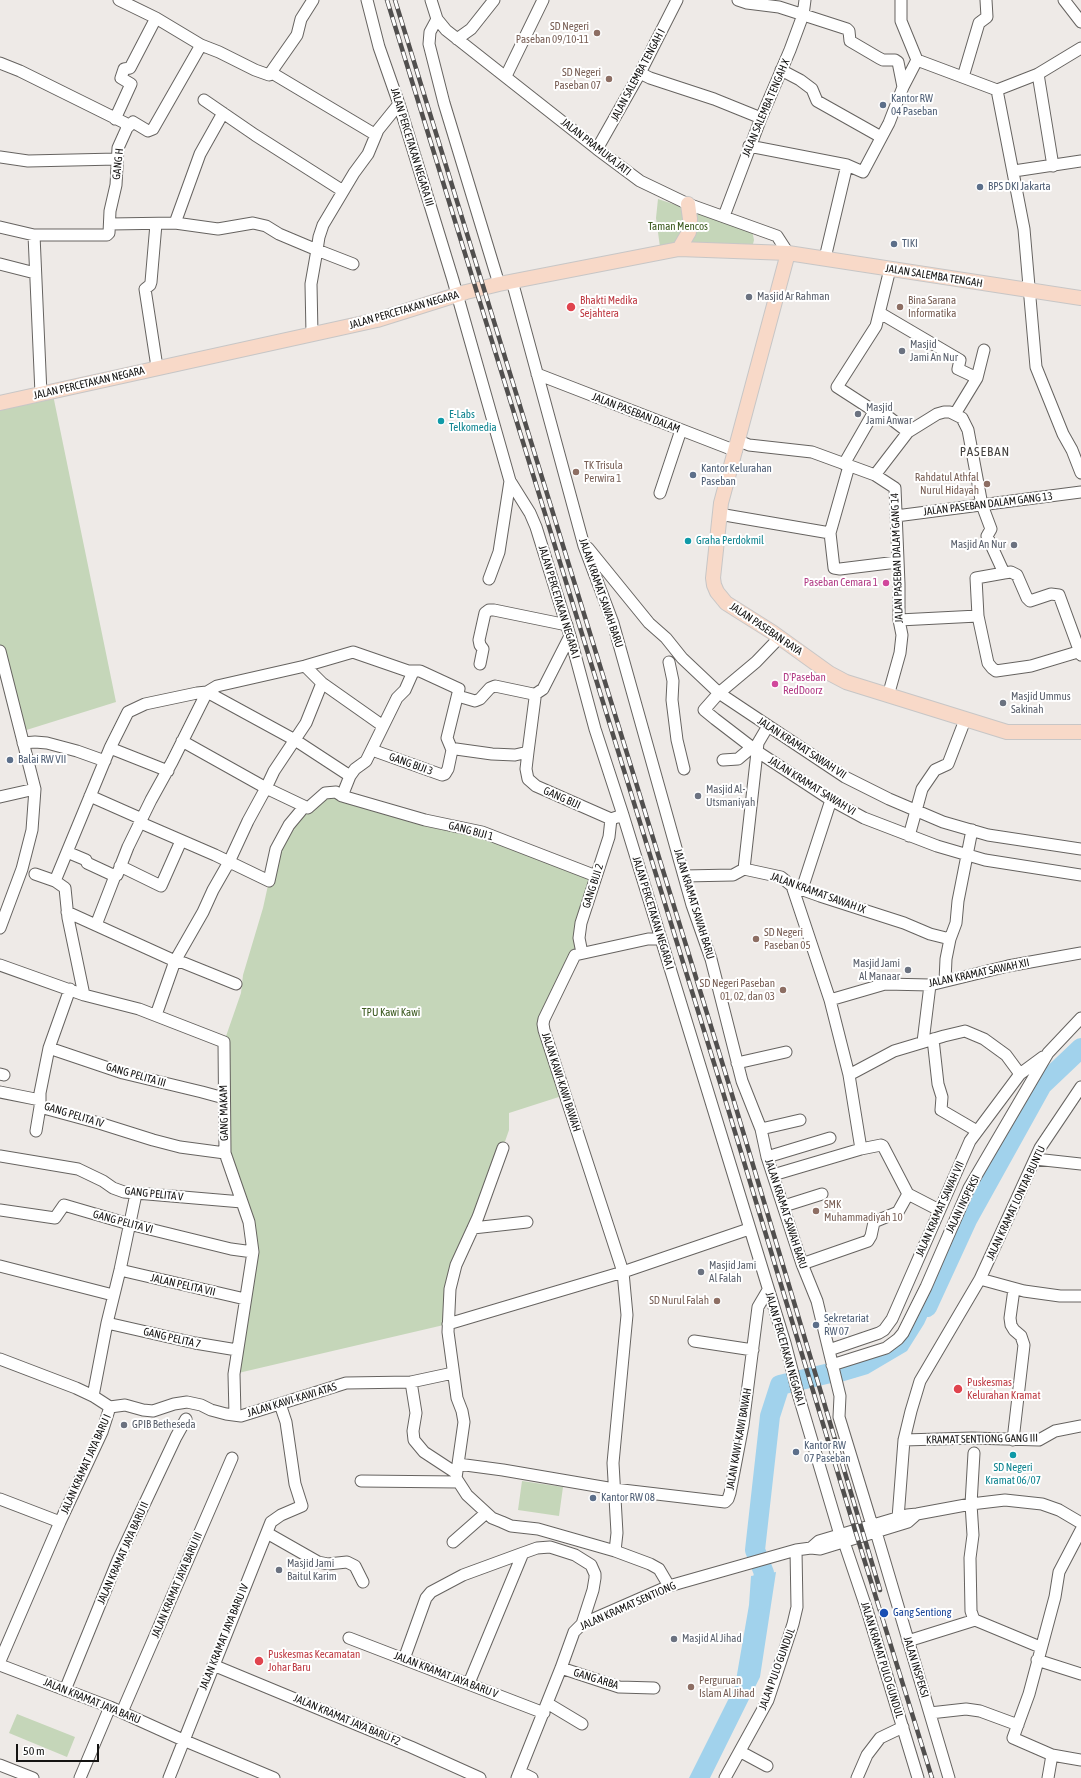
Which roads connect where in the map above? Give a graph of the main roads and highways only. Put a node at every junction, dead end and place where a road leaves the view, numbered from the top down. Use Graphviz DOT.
graph roads {
  1 [pos="688,204"];
  2 [pos="679,250"];
  3 [pos="788,253"];
  4 [pos="1081,298"];
  5 [pos="0,403"];
  6 [pos="1081,732"];
  1 -- 2 [label="main road"];
  2 -- 3 [label="main road, JALAN PERCETAKAN NEGARA"];
  2 -- 5 [label="main road, JALAN PERCETAKAN NEGARA"];
  3 -- 4 [label="main road, JALAN SALEMBA TENGAH"];
  3 -- 6 [label="main road, JALAN PASEBAN RAYA"];
}
